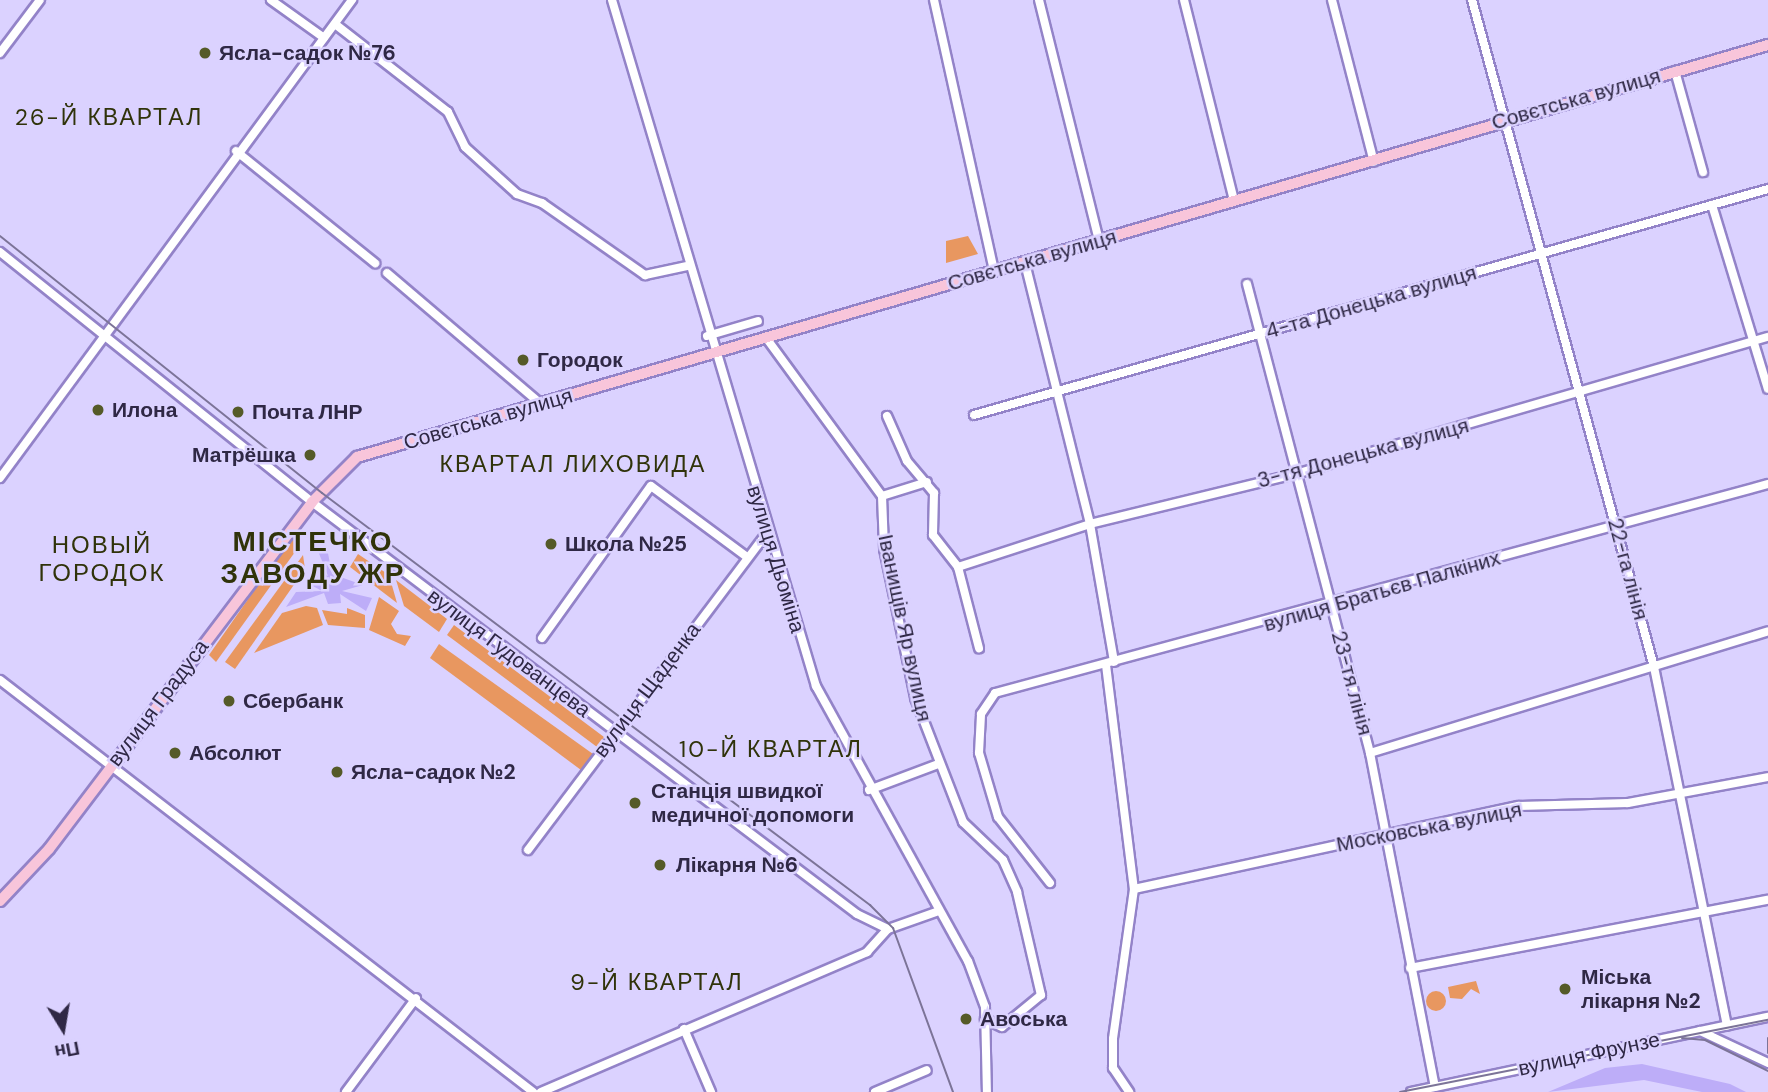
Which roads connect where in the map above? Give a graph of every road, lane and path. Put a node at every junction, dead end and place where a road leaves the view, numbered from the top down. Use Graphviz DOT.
graph roads {
  1 [pos="40,0"];
  2 [pos="271,0"];
  3 [pos="352,0"];
  4 [pos="612,0"];
  5 [pos="933,0"];
  6 [pos="1039,0"];
  7 [pos="1184,0"];
  8 [pos="1332,0"];
  9 [pos="1472,0"];
  10 [pos="335,24"];
  11 [pos="324,38"];
  12 [pos="1768,45"];
  13 [pos="0,53"];
  14 [pos="1675,71"];
  15 [pos="1506,118"];
  16 [pos="236,151"];
  17 [pos="1374,162"];
  18 [pos="1703,172"];
  19 [pos="1768,189"];
  20 [pos="1234,201"];
  21 [pos="1712,205"];
  22 [pos="1099,241"];
  23 [pos="0,252"];
  24 [pos="1543,254"];
  25 [pos="1025,262"];
  26 [pos="375,263"];
  27 [pos="687,266"];
  28 [pos="994,271"];
  29 [pos="387,273"];
  30 [pos="1247,284"];
  31 [pos="758,321"];
  32 [pos="1262,334"];
  33 [pos="103,336"];
  34 [pos="707,336"];
  35 [pos="1768,337"];
  36 [pos="766,340"];
  37 [pos="1755,340"];
  38 [pos="712,355"];
  39 [pos="1059,389"];
  40 [pos="1768,389"];
  41 [pos="1581,391"];
  42 [pos="540,403"];
  43 [pos="974,415"];
  44 [pos="887,416"];
  45 [pos="1299,473"];
  46 [pos="0,478"];
  47 [pos="927,482"];
  48 [pos="1768,484"];
  49 [pos="882,496"];
  50 [pos="312,502"];
  51 [pos="1090,524"];
  52 [pos="1616,525"];
  53 [pos="768,531"];
  54 [pos="747,557"];
  55 [pos="958,567"];
  56 [pos="1332,606"];
  57 [pos="1768,631"];
  58 [pos="542,638"];
  59 [pos="979,648"];
  60 [pos="1110,664"];
  61 [pos="1654,667"];
  62 [pos="0,680"];
  63 [pos="614,734"];
  64 [pos="1370,752"];
  65 [pos="938,764"];
  66 [pos="110,767"];
  67 [pos="1768,777"];
  68 [pos="869,790"];
  69 [pos="1684,796"];
  70 [pos="1388,833"];
  71 [pos="528,850"];
  72 [pos="1050,883"];
  73 [pos="1134,889"];
  74 [pos="1768,900"];
  75 [pos="0,901"];
  76 [pos="936,912"];
  77 [pos="1703,913"];
  78 [pos="888,929"];
  79 [pos="1410,968"];
  80 [pos="415,998"];
  81 [pos="1768,1017"];
  82 [pos="985,1019"];
  83 [pos="1727,1026"];
  84 [pos="684,1029"];
  85 [pos="1699,1031"];
  86 [pos="1768,1063"];
  87 [pos="927,1070"];
  88 [pos="1435,1087"];
  89 [pos="346,1092"];
  90 [pos="533,1092"];
  91 [pos="541,1092"];
  92 [pos="711,1092"];
  93 [pos="875,1092"];
  94 [pos="987,1092"];
  95 [pos="1129,1092"];
  96 [pos="1411,1092"];
  1 -- 13 [label="street"];
  2 -- 11 [label="street"];
  3 -- 10 [label="street"];
  4 -- 27 [label="street, вулиця Дьоміна"];
  5 -- 28 [label="street"];
  6 -- 22 [label="street"];
  7 -- 20 [label="street"];
  8 -- 17 [label="street"];
  9 -- 15 [label="street, 22-га лінія"];
  10 -- 11 [label="street"];
  10 -- 27 [label="street"];
  11 -- 16 [label="street"];
  12 -- 14 [label="main road, Совєтська вулиця"];
  14 -- 15 [label="main road, Совєтська вулиця"];
  14 -- 18 [label="street"];
  15 -- 17 [label="main road, Совєтська вулиця"];
  15 -- 24 [label="street, 22-га лінія"];
  16 -- 26 [label="street"];
  16 -- 33 [label="street"];
  17 -- 20 [label="main road, Совєтська вулиця"];
  19 -- 21 [label="street, 4-та Донецька вулиця"];
  20 -- 22 [label="main road, Совєтська вулиця"];
  21 -- 24 [label="street, 4-та Донецька вулиця"];
  21 -- 37 [label="street"];
  22 -- 25 [label="main road, Совєтська вулиця"];
  23 -- 33 [label="street, вулиця Гудованцева"];
  24 -- 32 [label="street, 4-та Донецька вулиця"];
  24 -- 41 [label="street, 22-га лінія"];
  25 -- 28 [label="main road, Совєтська вулиця"];
  25 -- 39 [label="street"];
  27 -- 34 [label="street, вулиця Дьоміна"];
  28 -- 36 [label="main road, Совєтська вулиця"];
  29 -- 42 [label="street"];
  30 -- 32 [label="street, 23-тя лінія"];
  31 -- 34 [label="street"];
  32 -- 39 [label="street, 4-та Донецька вулиця"];
  32 -- 45 [label="street, 23-тя лінія"];
  33 -- 46 [label="street"];
  33 -- 50 [label="street, вулиця Гудованцева"];
  34 -- 38 [label="street, вулиця Дьоміна"];
  35 -- 37 [label="street, 3-тя Донецька вулиця"];
  36 -- 38 [label="main road, Совєтська вулиця"];
  36 -- 49 [label="street"];
  37 -- 40 [label="street"];
  37 -- 41 [label="street, 3-тя Донецька вулиця"];
  38 -- 42 [label="main road, Совєтська вулиця"];
  38 -- 53 [label="street, вулиця Дьоміна"];
  39 -- 43 [label="street, 4-та Донецька вулиця"];
  39 -- 51 [label="street"];
  41 -- 45 [label="street, 3-тя Донецька вулиця"];
  41 -- 52 [label="street, 22-га лінія"];
  42 -- 50 [label="main road, Совєтська вулиця"];
  44 -- 47 [label="street"];
  45 -- 51 [label="street, 3-тя Донецька вулиця"];
  45 -- 56 [label="street, 23-тя лінія"];
  47 -- 49 [label="street"];
  47 -- 55 [label="street"];
  48 -- 52 [label="street, вулиця Братьєв Палкіних"];
  49 -- 65 [label="street, Іванищів Яр вулиця"];
  50 -- 63 [label="street, вулиця Гудованцева"];
  50 -- 66 [label="main road, вулиця Градуса"];
  51 -- 55 [label="street, 3-тя Донецька вулиця"];
  51 -- 60 [label="street"];
  52 -- 56 [label="street, вулиця Братьєв Палкіних"];
  52 -- 61 [label="street, 22-га лінія"];
  53 -- 54 [label="street, вулиця Щаденка"];
  53 -- 68 [label="street, вулиця Дьоміна"];
  54 -- 58 [label="street"];
  54 -- 63 [label="street, вулиця Щаденка"];
  55 -- 59 [label="street"];
  56 -- 60 [label="street, вулиця Братьєв Палкіних"];
  56 -- 64 [label="street, 23-тя лінія"];
  57 -- 61 [label="street"];
  60 -- 72 [label="street, вулиця Братьєв Палкіних"];
  60 -- 73 [label="street"];
  61 -- 64 [label="street"];
  61 -- 69 [label="street, 22-га лінія"];
  62 -- 66 [label="street"];
  63 -- 71 [label="street, вулиця Щаденка"];
  63 -- 78 [label="street, вулиця Гудованцева"];
  64 -- 70 [label="street, 23-тя лінія"];
  65 -- 68 [label="street"];
  65 -- 82 [label="street, Іванищів Яр вулиця"];
  66 -- 75 [label="main road, вулиця Градуса"];
  66 -- 80 [label="street"];
  67 -- 69 [label="street, Московська вулиця"];
  68 -- 76 [label="street, вулиця Дьоміна"];
  69 -- 70 [label="street, Московська вулиця"];
  69 -- 77 [label="street, 22-га лінія"];
  70 -- 73 [label="street, Московська вулиця"];
  70 -- 79 [label="street, 23-тя лінія"];
  73 -- 95 [label="street"];
  74 -- 77 [label="street"];
  76 -- 78 [label="street"];
  76 -- 82 [label="street, вулиця Дьоміна"];
  77 -- 79 [label="street"];
  77 -- 83 [label="street, 22-га лінія"];
  78 -- 84 [label="street"];
  79 -- 88 [label="street, 23-тя лінія"];
  80 -- 89 [label="street"];
  80 -- 90 [label="street"];
  81 -- 83 [label="street, вулиця Фрунзе"];
  82 -- 94 [label="street, вулиця Дьоміна"];
  83 -- 85 [label="street, вулиця Фрунзе"];
  84 -- 91 [label="street"];
  84 -- 92 [label="street"];
  85 -- 86 [label="street"];
  85 -- 88 [label="street, вулиця Фрунзе"];
  87 -- 93 [label="street"];
  88 -- 96 [label="street, вулиця Фрунзе"];
}
